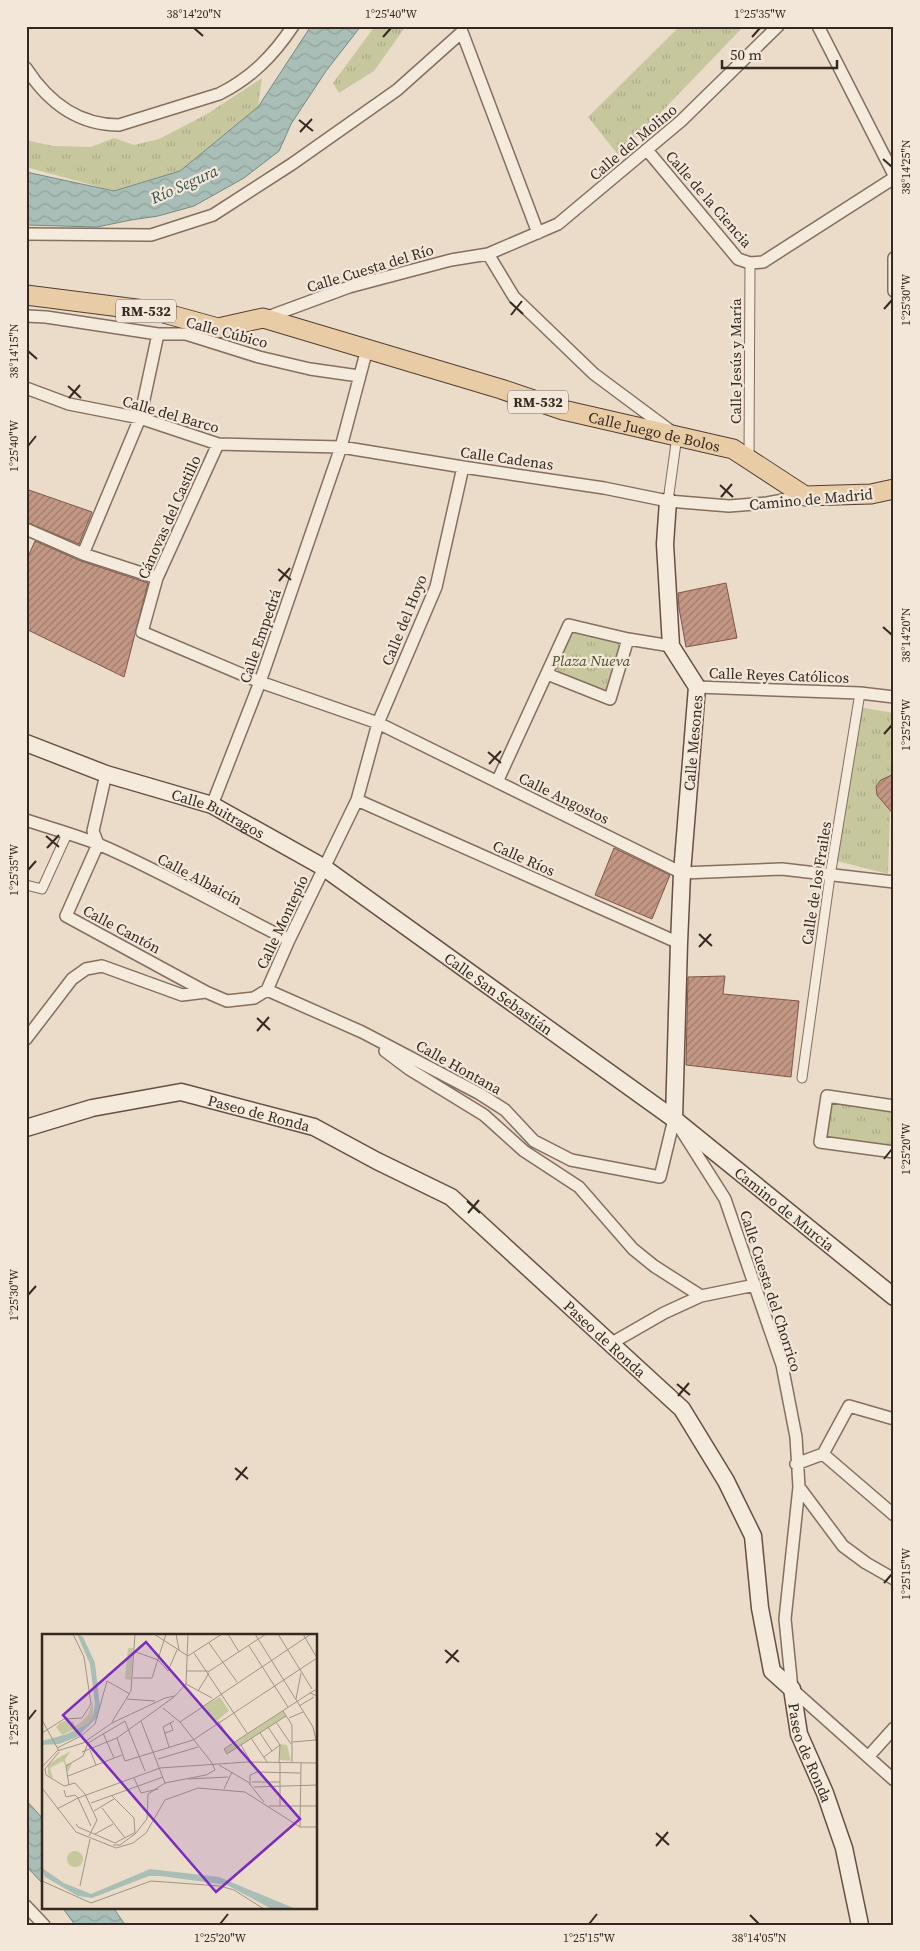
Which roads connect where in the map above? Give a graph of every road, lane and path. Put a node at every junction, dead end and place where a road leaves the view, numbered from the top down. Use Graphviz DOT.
graph roads {
  1 [pos="293,26"];
  2 [pos="778,26"];
  3 [pos="818,26"];
  4 [pos="26,68"];
  5 [pos="647,150"];
  6 [pos="894,176"];
  7 [pos="538,233"];
  8 [pos="26,234"];
  9 [pos="488,254"];
  10 [pos="894,258"];
  11 [pos="750,263"];
  12 [pos="894,291"];
  13 [pos="26,295"];
  14 [pos="26,316"];
  15 [pos="263,318"];
  16 [pos="158,334"];
  17 [pos="367,349"];
  18 [pos="359,376"];
  19 [pos="26,388"];
  20 [pos="140,418"];
  21 [pos="677,436"];
  22 [pos="218,444"];
  23 [pos="342,447"];
  24 [pos="748,458"];
  25 [pos="463,467"];
  26 [pos="894,489"];
  27 [pos="805,496"];
  28 [pos="668,501"];
  29 [pos="26,529"];
  30 [pos="83,554"];
  31 [pos="157,578"];
  32 [pos="142,632"];
  33 [pos="628,639"];
  34 [pos="671,646"];
  35 [pos="547,674"];
  36 [pos="260,682"];
  37 [pos="697,688"];
  38 [pos="860,693"];
  39 [pos="894,697"];
  40 [pos="378,723"];
  41 [pos="26,743"];
  42 [pos="106,774"];
  43 [pos="497,782"];
  44 [pos="357,800"];
  45 [pos="212,805"];
  46 [pos="26,820"];
  47 [pos="67,834"];
  48 [pos="98,844"];
  49 [pos="323,867"];
  50 [pos="682,873"];
  51 [pos="830,876"];
  52 [pos="894,882"];
  53 [pos="26,885"];
  54 [pos="289,940"];
  55 [pos="679,943"];
  56 [pos="267,990"];
  57 [pos="206,992"];
  58 [pos="362,1032"];
  59 [pos="26,1039"];
  60 [pos="802,1078"];
  61 [pos="894,1106"];
  62 [pos="674,1119"];
  63 [pos="26,1128"];
  64 [pos="894,1152"];
  65 [pos="755,1285"];
  66 [pos="701,1296"];
  67 [pos="894,1297"];
  68 [pos="610,1344"];
  69 [pos="894,1419"];
  70 [pos="824,1454"];
  71 [pos="796,1464"];
  72 [pos="798,1486"];
  73 [pos="894,1515"];
  74 [pos="894,1579"];
  75 [pos="792,1689"];
  76 [pos="894,1728"];
  77 [pos="868,1757"];
  78 [pos="894,1780"];
  79 [pos="26,1906"];
  80 [pos="44,1925"];
  81 [pos="860,1925"];
  1 -- 4 [label="street"];
  2 -- 5 [label="street, Calle del Molino"];
  3 -- 6 [label="street"];
  5 -- 7 [label="street, Calle del Molino"];
  5 -- 11 [label="street, Calle de la Ciencia"];
  6 -- 11 [label="street"];
  7 -- 8 [label="street"];
  7 -- 9 [label="street, Calle del Molino"];
  9 -- 15 [label="street, Calle Cuesta del Río"];
  9 -- 21 [label="street"];
  10 -- 12 [label="street"];
  11 -- 24 [label="street, Calle Jesús y María"];
  13 -- 15 [label="main road, RM-532"];
  14 -- 16 [label="street, Calle Cúbico"];
  15 -- 17 [label="main road, Calle Juego de Bolos / RM-532"];
  16 -- 18 [label="street, Calle Cúbico"];
  16 -- 20 [label="street"];
  17 -- 18 [label="street, Calle Empedrá"];
  17 -- 21 [label="main road, Calle Juego de Bolos / RM-532"];
  18 -- 23 [label="street, Calle Empedrá"];
  19 -- 20 [label="street, Calle del Barco"];
  20 -- 22 [label="street, Calle del Barco"];
  20 -- 30 [label="street"];
  21 -- 24 [label="main road, Calle Juego de Bolos / RM-532"];
  21 -- 28 [label="street"];
  22 -- 23 [label="street, Calle del Barco"];
  22 -- 31 [label="street, Cánovas del Castillo"];
  23 -- 25 [label="street, Calle Cadenas"];
  23 -- 36 [label="street, Calle Empedrá"];
  24 -- 27 [label="main road, Calle Juego de Bolos / RM-532"];
  25 -- 28 [label="street, Calle Cadenas"];
  25 -- 40 [label="street, Calle del Hoyo"];
  26 -- 27 [label="main road, Camino de Madrid"];
  27 -- 28 [label="street, Camino de Madrid"];
  28 -- 34 [label="main road, Calle Mesones"];
  29 -- 30 [label="street"];
  30 -- 31 [label="street"];
  31 -- 32 [label="street, Cánovas del Castillo"];
  32 -- 36 [label="street, Calle Angostos"];
  33 -- 34 [label="street"];
  33 -- 35 [label="street"];
  33 -- 35 [label="street"];
  34 -- 37 [label="main road, Calle Mesones"];
  35 -- 43 [label="street"];
  36 -- 40 [label="street, Calle Angostos"];
  36 -- 45 [label="street, Calle Empedrá"];
  37 -- 38 [label="street, Calle Reyes Católicos"];
  37 -- 50 [label="main road, Calle Mesones"];
  38 -- 39 [label="street, Calle Reyes Católicos"];
  38 -- 51 [label="street, Calle de los Frailes"];
  40 -- 43 [label="street, Calle Angostos"];
  40 -- 44 [label="street, Calle del Hoyo"];
  41 -- 42 [label="main road, Calle Buitragos"];
  42 -- 45 [label="main road, Calle Buitragos"];
  42 -- 48 [label="street"];
  43 -- 50 [label="street, Calle Angostos"];
  44 -- 49 [label="street, Calle Montepío"];
  44 -- 55 [label="street, Calle Ríos"];
  45 -- 49 [label="main road, Calle Buitragos"];
  46 -- 47 [label="street, Calle Albaicín"];
  47 -- 48 [label="street, Calle Albaicín"];
  47 -- 53 [label="street"];
  48 -- 54 [label="street, Calle Albaicín"];
  48 -- 57 [label="street, Calle Cantón"];
  49 -- 54 [label="street, Calle Montepío"];
  49 -- 62 [label="main road, Calle San Sebastián"];
  50 -- 51 [label="street"];
  50 -- 55 [label="main road, Calle Mesones"];
  51 -- 52 [label="street"];
  51 -- 60 [label="street, Calle de los Frailes"];
  54 -- 56 [label="street, Calle Montepío"];
  55 -- 62 [label="main road, Calle Mesones"];
  56 -- 57 [label="street"];
  56 -- 58 [label="street, Calle Hontana"];
  57 -- 59 [label="street"];
  58 -- 62 [label="street, Calle Hontana"];
  58 -- 66 [label="street"];
  61 -- 64 [label="street"];
  62 -- 65 [label="street, Calle Cuesta del Chorrico"];
  62 -- 67 [label="main road, Camino de Murcia"];
  63 -- 68 [label="main road, Paseo de Ronda"];
  65 -- 66 [label="street"];
  65 -- 71 [label="street, Calle Cuesta del Chorrico"];
  66 -- 68 [label="street"];
  68 -- 75 [label="main road, Paseo de Ronda"];
  69 -- 70 [label="street"];
  70 -- 71 [label="street"];
  70 -- 73 [label="street"];
  71 -- 72 [label="street, Calle Cuesta del Chorrico"];
  72 -- 74 [label="street"];
  72 -- 75 [label="street, Calle Cuesta del Chorrico"];
  75 -- 77 [label="street"];
  75 -- 81 [label="main road, Paseo de Ronda"];
  76 -- 77 [label="street"];
  77 -- 78 [label="street"];
  79 -- 80 [label="street"];
}
